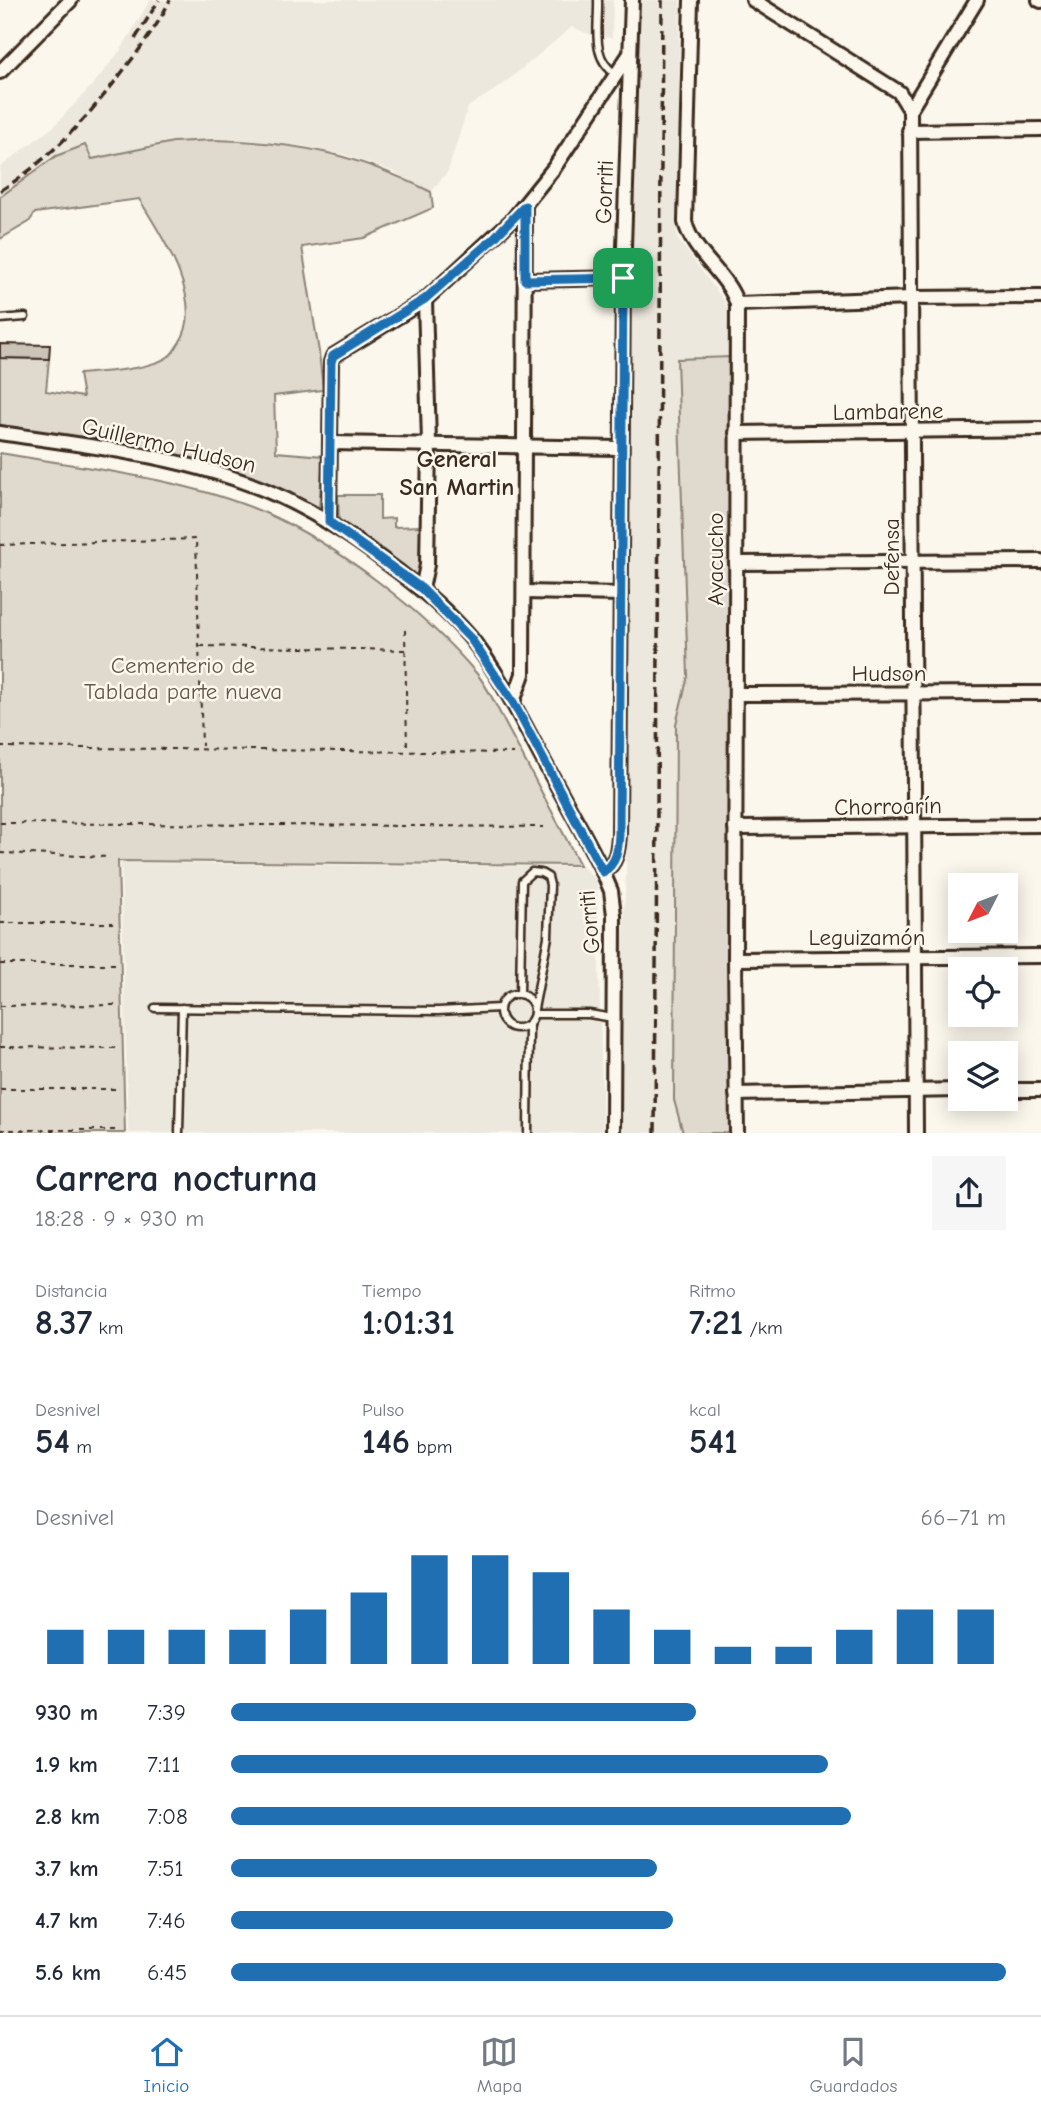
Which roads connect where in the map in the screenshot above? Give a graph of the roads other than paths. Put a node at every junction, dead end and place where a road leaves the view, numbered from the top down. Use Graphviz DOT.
graph roads {
  1 [pos="72,0"];
  2 [pos="598,0"];
  3 [pos="632,0"];
  4 [pos="691,0"];
  5 [pos="753,0"];
  6 [pos="977,0"];
  7 [pos="767,4"];
  8 [pos="629,55"];
  9 [pos="0,72"];
  10 [pos="616,74"];
  11 [pos="910,110"];
  12 [pos="1041,129"];
  13 [pos="909,131"];
  14 [pos="525,206"];
  15 [pos="623,278"];
  16 [pos="525,280"];
  17 [pos="1041,297"];
  18 [pos="911,298"];
  19 [pos="425,299"];
  20 [pos="737,304"];
  21 [pos="25,317"];
  22 [pos="0,319"];
  23 [pos="1041,429"];
  24 [pos="910,432"];
  25 [pos="0,433"];
  26 [pos="736,433"];
  27 [pos="331,443"];
  28 [pos="429,443"];
  29 [pos="524,446"];
  30 [pos="621,448"];
  31 [pos="329,522"];
  32 [pos="1041,561"];
  33 [pos="736,562"];
  34 [pos="912,562"];
  35 [pos="422,589"];
  36 [pos="524,592"];
  37 [pos="621,594"];
  38 [pos="1041,693"];
  39 [pos="736,694"];
  40 [pos="912,694"];
  41 [pos="513,702"];
  42 [pos="1041,825"];
  43 [pos="915,827"];
  44 [pos="735,828"];
  45 [pos="603,872"];
  46 [pos="1041,957"];
  47 [pos="915,958"];
  48 [pos="735,959"];
  49 [pos="520,994"];
  50 [pos="155,1008"];
  51 [pos="182,1008"];
  52 [pos="500,1008"];
  53 [pos="534,1012"];
  54 [pos="613,1018"];
  55 [pos="529,1024"];
  56 [pos="916,1090"];
  57 [pos="948,1090"];
  58 [pos="1018,1090"];
  59 [pos="1041,1090"];
  60 [pos="736,1094"];
  61 [pos="179,1132"];
  62 [pos="528,1133"];
  63 [pos="613,1133"];
  64 [pos="737,1133"];
  65 [pos="916,1133"];
  1 -- 9 [label="street"];
  2 -- 10 [label="lane"];
  3 -- 8 [label="street, Gorriti"];
  4 -- 20 [label="street"];
  5 -- 7 [label="street"];
  6 -- 11 [label="street, Defensa"];
  7 -- 11 [label="street"];
  8 -- 10 [label="street"];
  8 -- 15 [label="street, Gorriti"];
  10 -- 14 [label="street"];
  11 -- 13 [label="street, Defensa"];
  12 -- 13 [label="street"];
  13 -- 18 [label="street, Defensa"];
  14 -- 16 [label="street"];
  14 -- 19 [label="street"];
  15 -- 16 [label="street"];
  15 -- 30 [label="street, Gorriti"];
  16 -- 29 [label="street"];
  17 -- 18 [label="street"];
  18 -- 20 [label="street"];
  18 -- 24 [label="street, Defensa"];
  19 -- 27 [label="street"];
  19 -- 28 [label="street"];
  20 -- 26 [label="street, Ayacucho"];
  21 -- 22 [label="lane"];
  23 -- 24 [label="street, Lambarene"];
  24 -- 26 [label="street, Lambarene"];
  24 -- 34 [label="street, Defensa"];
  25 -- 31 [label="street, Guillermo Hudson"];
  26 -- 33 [label="street, Ayacucho"];
  27 -- 28 [label="street"];
  27 -- 31 [label="street"];
  28 -- 29 [label="street"];
  28 -- 35 [label="street"];
  29 -- 30 [label="street"];
  29 -- 36 [label="street"];
  30 -- 37 [label="street, Gorriti"];
  31 -- 35 [label="street, Guillermo Hudson"];
  32 -- 34 [label="street"];
  33 -- 34 [label="street"];
  33 -- 39 [label="street, Ayacucho"];
  34 -- 40 [label="street, Defensa"];
  35 -- 41 [label="street, Guillermo Hudson"];
  36 -- 37 [label="street"];
  36 -- 41 [label="street"];
  37 -- 45 [label="street, Gorriti"];
  38 -- 40 [label="street, Hudson"];
  39 -- 40 [label="street, Hudson"];
  39 -- 44 [label="street, Ayacucho"];
  40 -- 43 [label="street, Defensa"];
  41 -- 45 [label="street, Guillermo Hudson"];
  42 -- 43 [label="street, Chorroarín"];
  43 -- 44 [label="street, Chorroarín"];
  43 -- 47 [label="street, Defensa"];
  44 -- 48 [label="street, Ayacucho"];
  45 -- 54 [label="street, Gorriti"];
  46 -- 47 [label="street, Leguizamón"];
  47 -- 48 [label="street, Leguizamón"];
  47 -- 56 [label="street, Defensa"];
  48 -- 60 [label="street, Ayacucho"];
  49 -- 52 [label="lane"];
  49 -- 53 [label="lane"];
  49 -- 53 [label="lane"];
  50 -- 51 [label="lane"];
  51 -- 52 [label="lane"];
  51 -- 61 [label="lane"];
  52 -- 55 [label="lane"];
  53 -- 54 [label="lane"];
  53 -- 55 [label="lane"];
  54 -- 63 [label="street, Gorriti"];
  55 -- 62 [label="lane"];
  56 -- 57 [label="street"];
  56 -- 60 [label="street"];
  56 -- 65 [label="street, Defensa"];
  58 -- 59 [label="street"];
  60 -- 64 [label="street, Ayacucho"];
}
